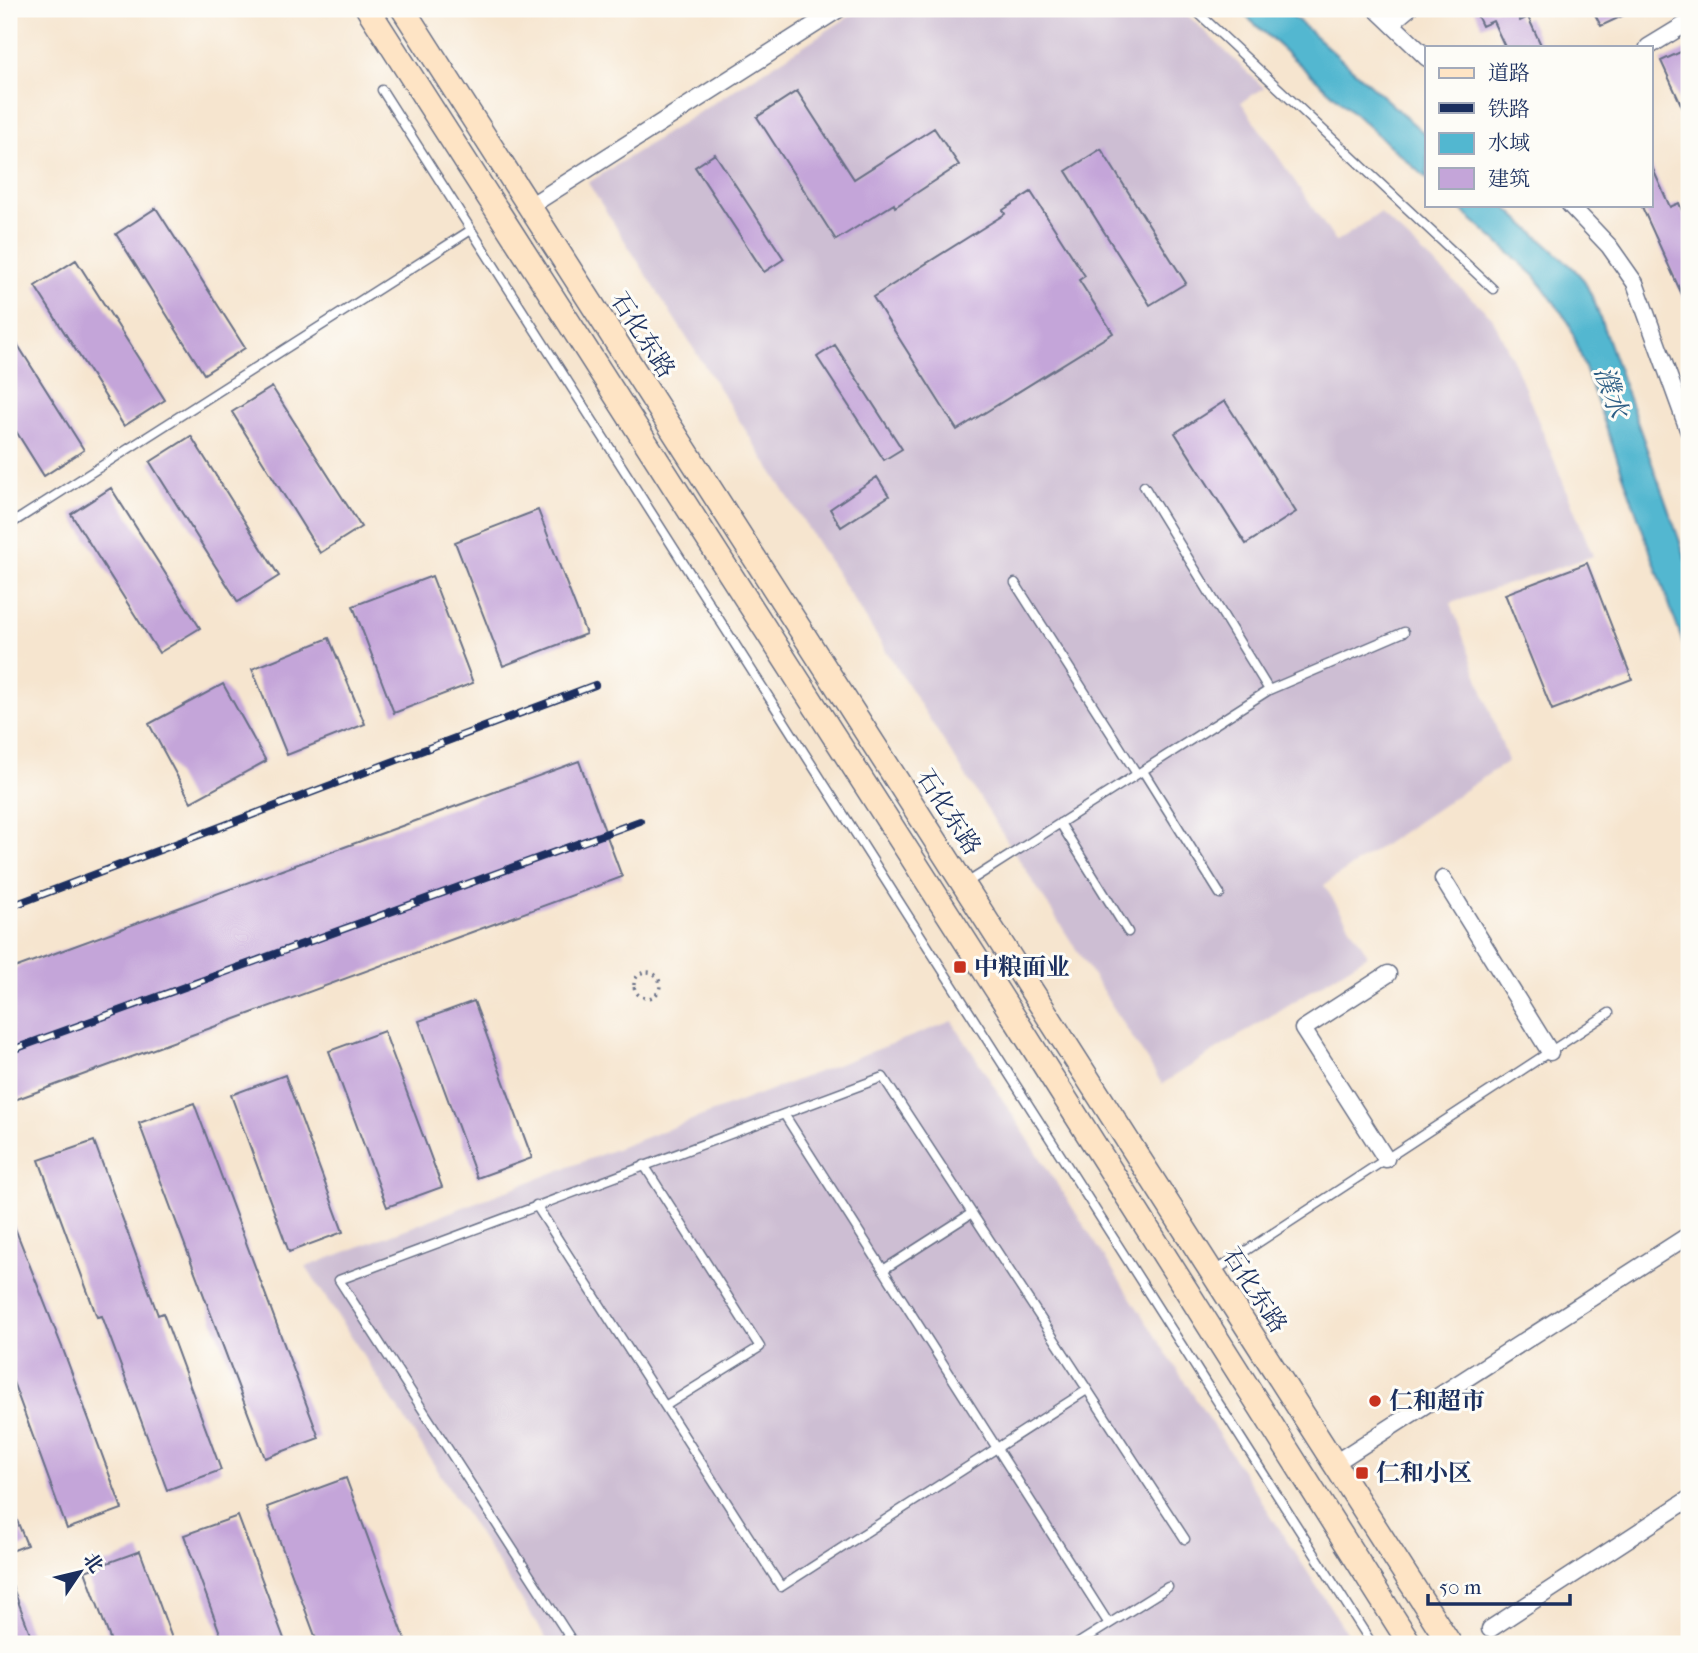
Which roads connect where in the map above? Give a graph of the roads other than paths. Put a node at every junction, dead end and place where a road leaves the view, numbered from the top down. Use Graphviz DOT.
graph roads {
  1 [pos="368,9"];
  2 [pos="403,9"];
  3 [pos="839,9"];
  4 [pos="1194,9"];
  5 [pos="1376,9"];
  6 [pos="1408,9"];
  7 [pos="1689,22"];
  8 [pos="1391,23"];
  9 [pos="1650,46"];
  10 [pos="1425,56"];
  11 [pos="382,90"];
  12 [pos="530,206"];
  13 [pos="1571,206"];
  14 [pos="471,230"];
  15 [pos="1493,289"];
  16 [pos="1682,387"];
  17 [pos="1689,432"];
  18 [pos="1144,486"];
  19 [pos="9,525"];
  20 [pos="1015,583"];
  21 [pos="1404,632"];
  22 [pos="1269,690"];
  23 [pos="1140,772"];
  24 [pos="1060,823"];
  25 [pos="1443,879"];
  26 [pos="964,884"];
  27 [pos="1220,894"];
  28 [pos="1128,932"];
  29 [pos="1388,974"];
  30 [pos="1609,1013"];
  31 [pos="1550,1052"];
  32 [pos="784,1114"];
  33 [pos="1385,1159"];
  34 [pos="643,1166"];
  35 [pos="536,1205"];
  36 [pos="972,1213"];
  37 [pos="1689,1235"];
  38 [pos="883,1270"];
  39 [pos="1213,1272"];
  40 [pos="1087,1390"];
  41 [pos="665,1406"];
  42 [pos="997,1448"];
  43 [pos="1335,1463"];
  44 [pos="1689,1499"];
  45 [pos="1185,1539"];
  46 [pos="1168,1587"];
  47 [pos="1109,1624"];
  48 [pos="1490,1629"];
  49 [pos="574,1644"];
  50 [pos="1077,1644"];
  51 [pos="1372,1644"];
  52 [pos="1410,1644"];
  53 [pos="1450,1644"];
  1 -- 52 [label="main road"];
  2 -- 12 [label="main road, 石化东路"];
  3 -- 12 [label="street"];
  4 -- 15 [label="lane"];
  5 -- 8 [label="street"];
  6 -- 8 [label="street"];
  7 -- 9 [label="street"];
  8 -- 10 [label="street"];
  11 -- 14 [label="lane"];
  12 -- 26 [label="main road, 石化东路"];
  13 -- 16 [label="street"];
  14 -- 19 [label="lane"];
  14 -- 51 [label="lane"];
  16 -- 17 [label="street"];
  18 -- 22 [label="lane"];
  20 -- 23 [label="lane"];
  21 -- 22 [label="lane"];
  22 -- 23 [label="lane"];
  23 -- 24 [label="lane"];
  23 -- 27 [label="lane"];
  24 -- 26 [label="lane"];
  24 -- 28 [label="lane"];
  25 -- 31 [label="street"];
  26 -- 39 [label="main road, 石化东路"];
  29 -- 33 [label="street"];
  30 -- 31 [label="lane"];
  31 -- 33 [label="lane"];
  32 -- 34 [label="lane"];
  32 -- 36 [label="lane"];
  32 -- 38 [label="lane"];
  33 -- 39 [label="lane"];
  34 -- 35 [label="lane"];
  34 -- 41 [label="lane"];
  35 -- 41 [label="lane"];
  35 -- 49 [label="lane"];
  36 -- 38 [label="lane"];
  36 -- 40 [label="lane"];
  37 -- 43 [label="street"];
  38 -- 42 [label="lane"];
  39 -- 43 [label="main road, 石化东路"];
  40 -- 42 [label="lane"];
  40 -- 45 [label="lane"];
  41 -- 42 [label="lane"];
  42 -- 47 [label="lane"];
  43 -- 53 [label="main road, 石化东路"];
  44 -- 48 [label="street"];
  46 -- 47 [label="lane"];
  47 -- 50 [label="lane"];
}
